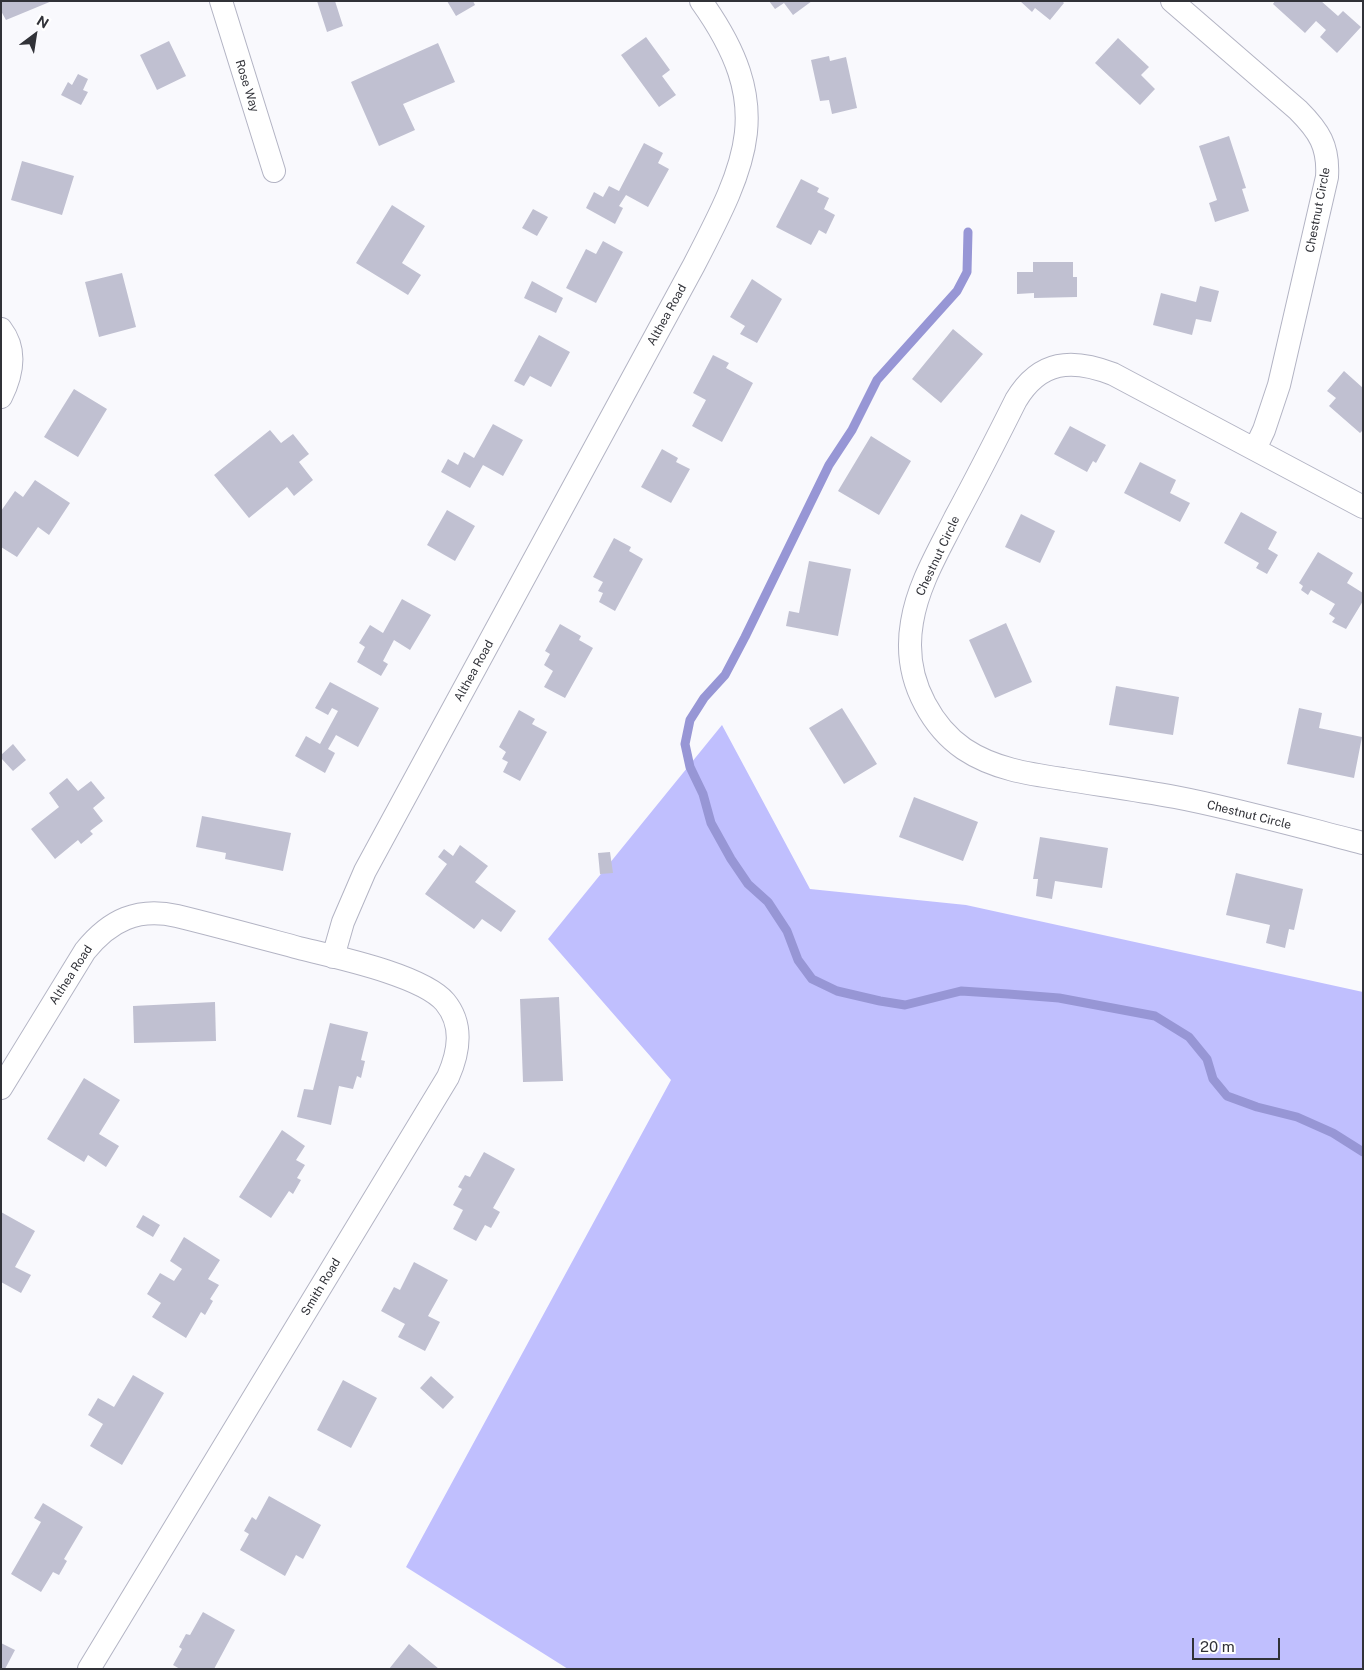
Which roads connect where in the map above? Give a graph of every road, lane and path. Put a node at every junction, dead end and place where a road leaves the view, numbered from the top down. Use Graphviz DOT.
graph roads {
  1 [pos="221,1"];
  2 [pos="701,1"];
  3 [pos="1172,1"];
  4 [pos="274,172"];
  5 [pos="1,329"];
  6 [pos="1,397"];
  7 [pos="1255,449"];
  8 [pos="1363,507"];
  9 [pos="1363,843"];
  10 [pos="333,957"];
  11 [pos="1,1088"];
  12 [pos="89,1669"];
  1 -- 4 [label="street, Rose Way"];
  2 -- 10 [label="street, Althea Road"];
  3 -- 7 [label="street, Chestnut Circle"];
  5 -- 6 [label="street"];
  7 -- 8 [label="street, Chestnut Circle"];
  7 -- 9 [label="street, Chestnut Circle"];
  10 -- 11 [label="street, Althea Road"];
  10 -- 12 [label="street, Smith Road"];
}
